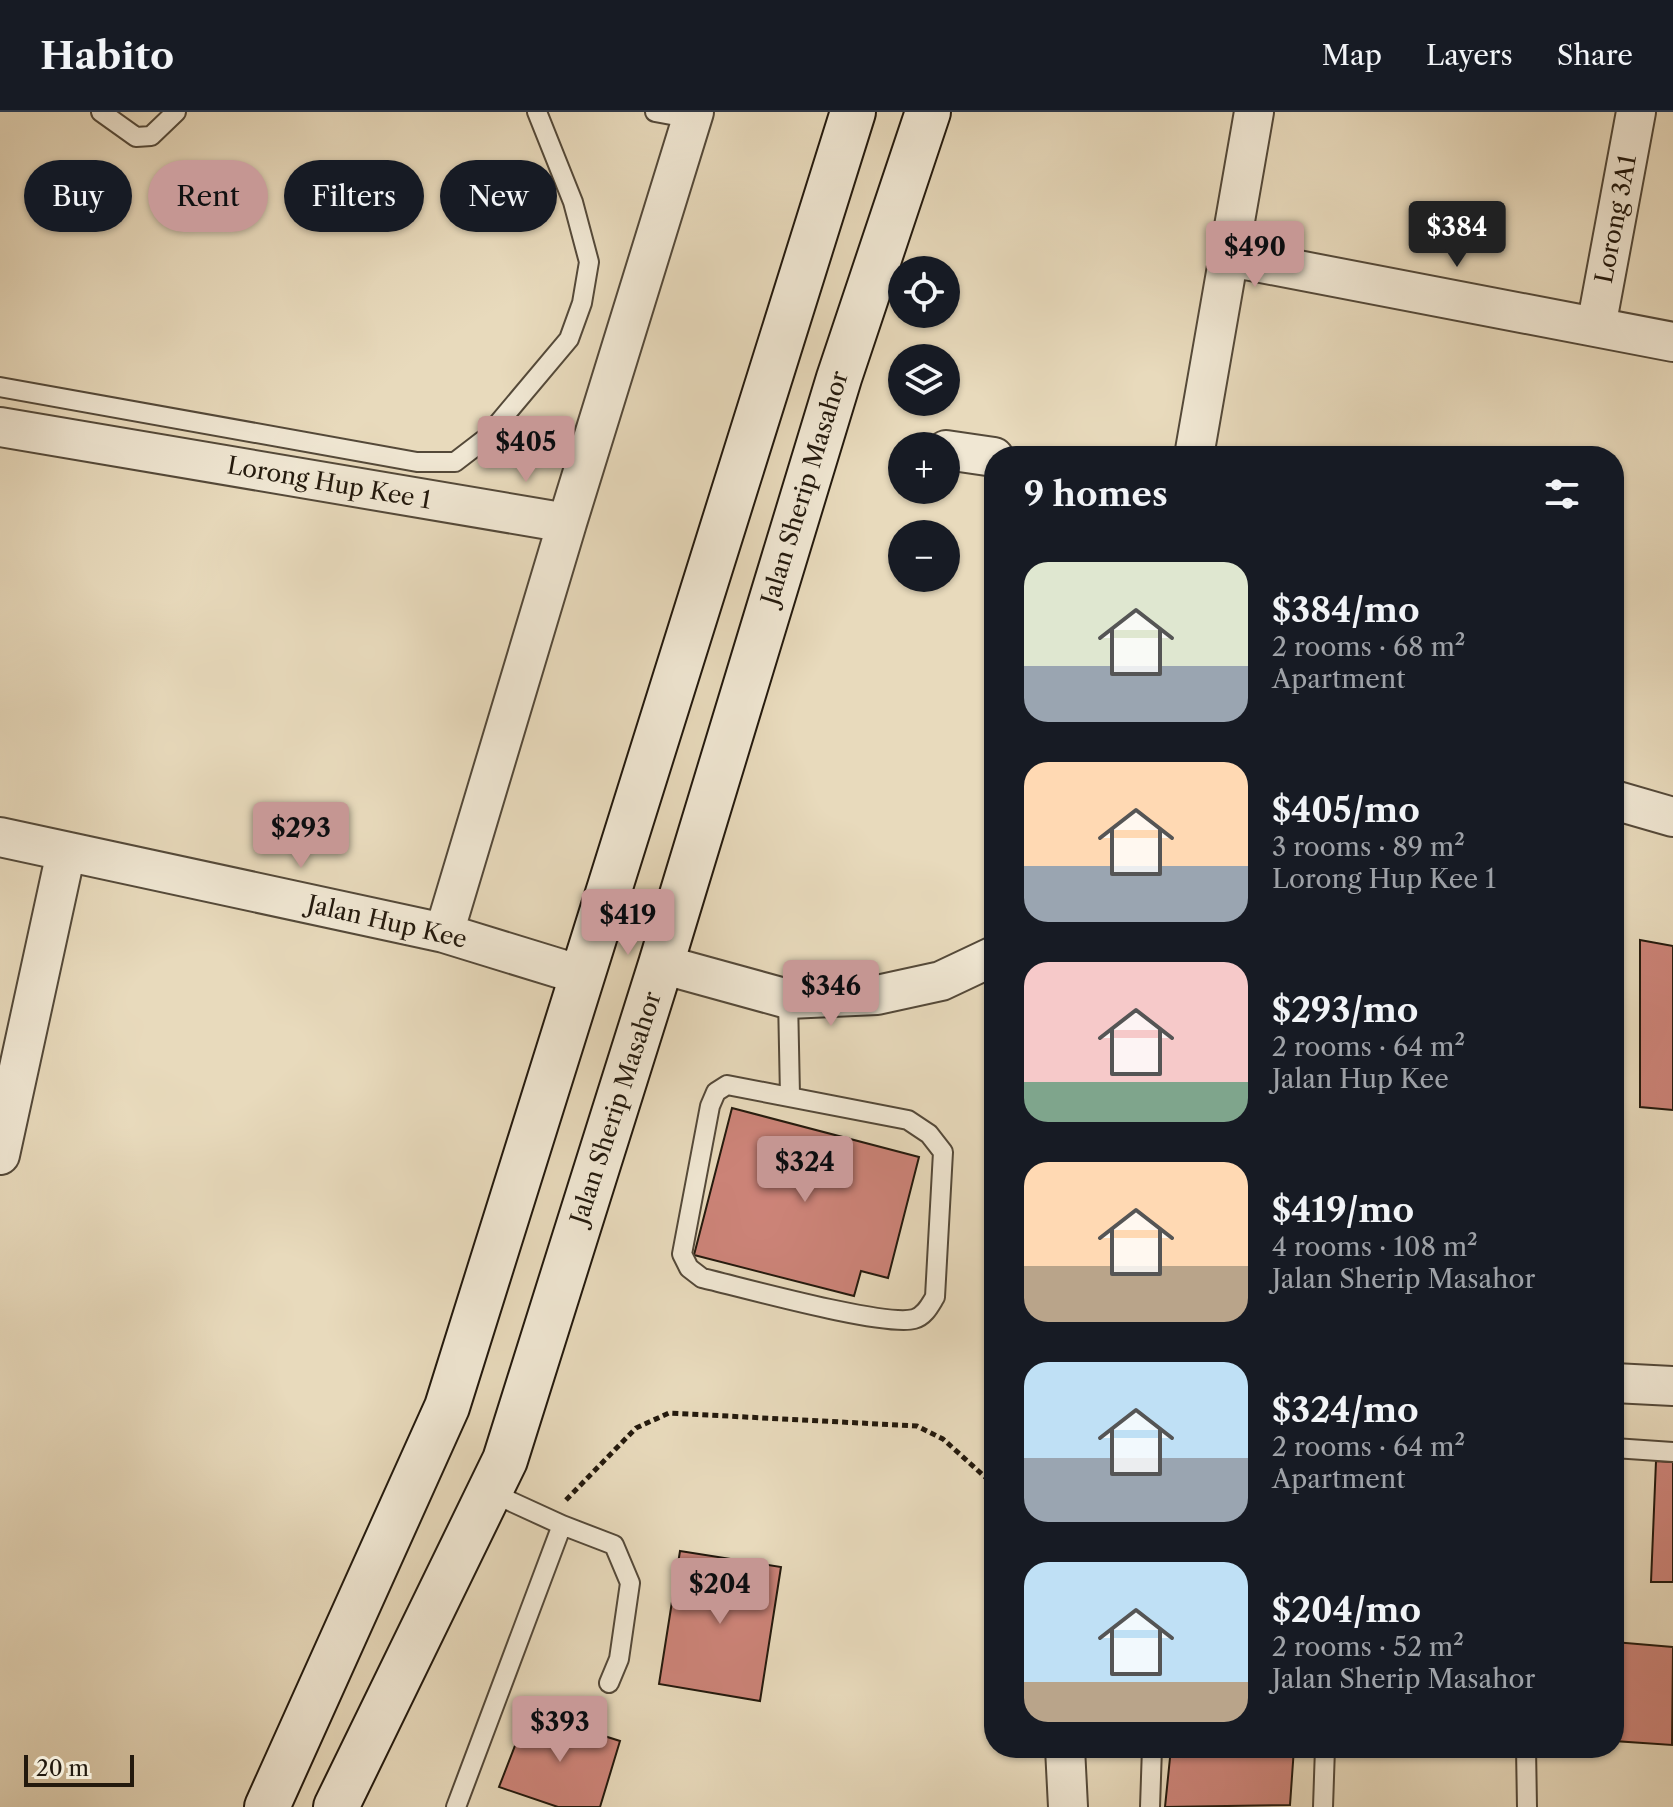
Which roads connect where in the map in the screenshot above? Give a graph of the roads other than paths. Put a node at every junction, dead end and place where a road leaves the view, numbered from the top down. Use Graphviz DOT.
graph roads {
  1 [pos="101,112"];
  2 [pos="176,112"];
  3 [pos="537,112"];
  4 [pos="655,112"];
  5 [pos="853,112"];
  6 [pos="928,112"];
  7 [pos="1254,112"];
  8 [pos="1636,112"];
  9 [pos="694,116"];
  10 [pos="1230,257"];
  11 [pos="1596,327"];
  12 [pos="1673,342"];
  13 [pos="0,387"];
  14 [pos="0,427"];
  15 [pos="1196,446"];
  16 [pos="960,452"];
  17 [pos="984,456"];
  18 [pos="567,523"];
  19 [pos="1624,803"];
  20 [pos="1673,817"];
  21 [pos="0,837"];
  22 [pos="66,852"];
  23 [pos="444,933"];
  24 [pos="984,961"];
  25 [pos="661,964"];
  26 [pos="584,976"];
  27 [pos="788,999"];
  28 [pos="790,1095"];
  29 [pos="0,1155"];
  30 [pos="1624,1384"];
  31 [pos="1673,1386"];
  32 [pos="1624,1449"];
  33 [pos="1673,1452"];
  34 [pos="490,1492"];
  35 [pos="554,1523"];
  36 [pos="609,1683"];
  37 [pos="1066,1758"];
  38 [pos="1152,1758"];
  39 [pos="1325,1758"];
  40 [pos="1526,1758"];
  41 [pos="267,1807"];
  42 [pos="336,1807"];
  43 [pos="456,1807"];
  44 [pos="1068,1807"];
  45 [pos="1150,1807"];
  46 [pos="1323,1807"];
  47 [pos="1527,1807"];
  1 -- 2 [label="lane"];
  3 -- 13 [label="lane"];
  4 -- 9 [label="lane"];
  5 -- 26 [label="main road"];
  6 -- 25 [label="main road, Jalan Sherip Masahor"];
  7 -- 10 [label="street"];
  8 -- 11 [label="street, Lorong 3A1"];
  9 -- 18 [label="street"];
  10 -- 11 [label="street"];
  10 -- 15 [label="street"];
  11 -- 12 [label="street"];
  14 -- 18 [label="street, Lorong Hup Kee 1"];
  16 -- 17 [label="street"];
  18 -- 23 [label="street"];
  19 -- 20 [label="street"];
  21 -- 22 [label="street, Jalan Hup Kee"];
  22 -- 23 [label="street, Jalan Hup Kee"];
  22 -- 29 [label="street"];
  23 -- 26 [label="street, Jalan Hup Kee"];
  24 -- 27 [label="street"];
  25 -- 27 [label="street"];
  25 -- 34 [label="main road, Jalan Sherip Masahor"];
  26 -- 41 [label="main road"];
  27 -- 28 [label="lane"];
  28 -- 28 [label="lane"];
  30 -- 31 [label="street"];
  32 -- 33 [label="lane"];
  34 -- 35 [label="lane"];
  34 -- 42 [label="main road, Jalan Sherip Masahor"];
  35 -- 36 [label="lane"];
  35 -- 43 [label="lane"];
  37 -- 44 [label="street"];
  38 -- 45 [label="lane"];
  39 -- 46 [label="lane"];
  40 -- 47 [label="lane"];
}
